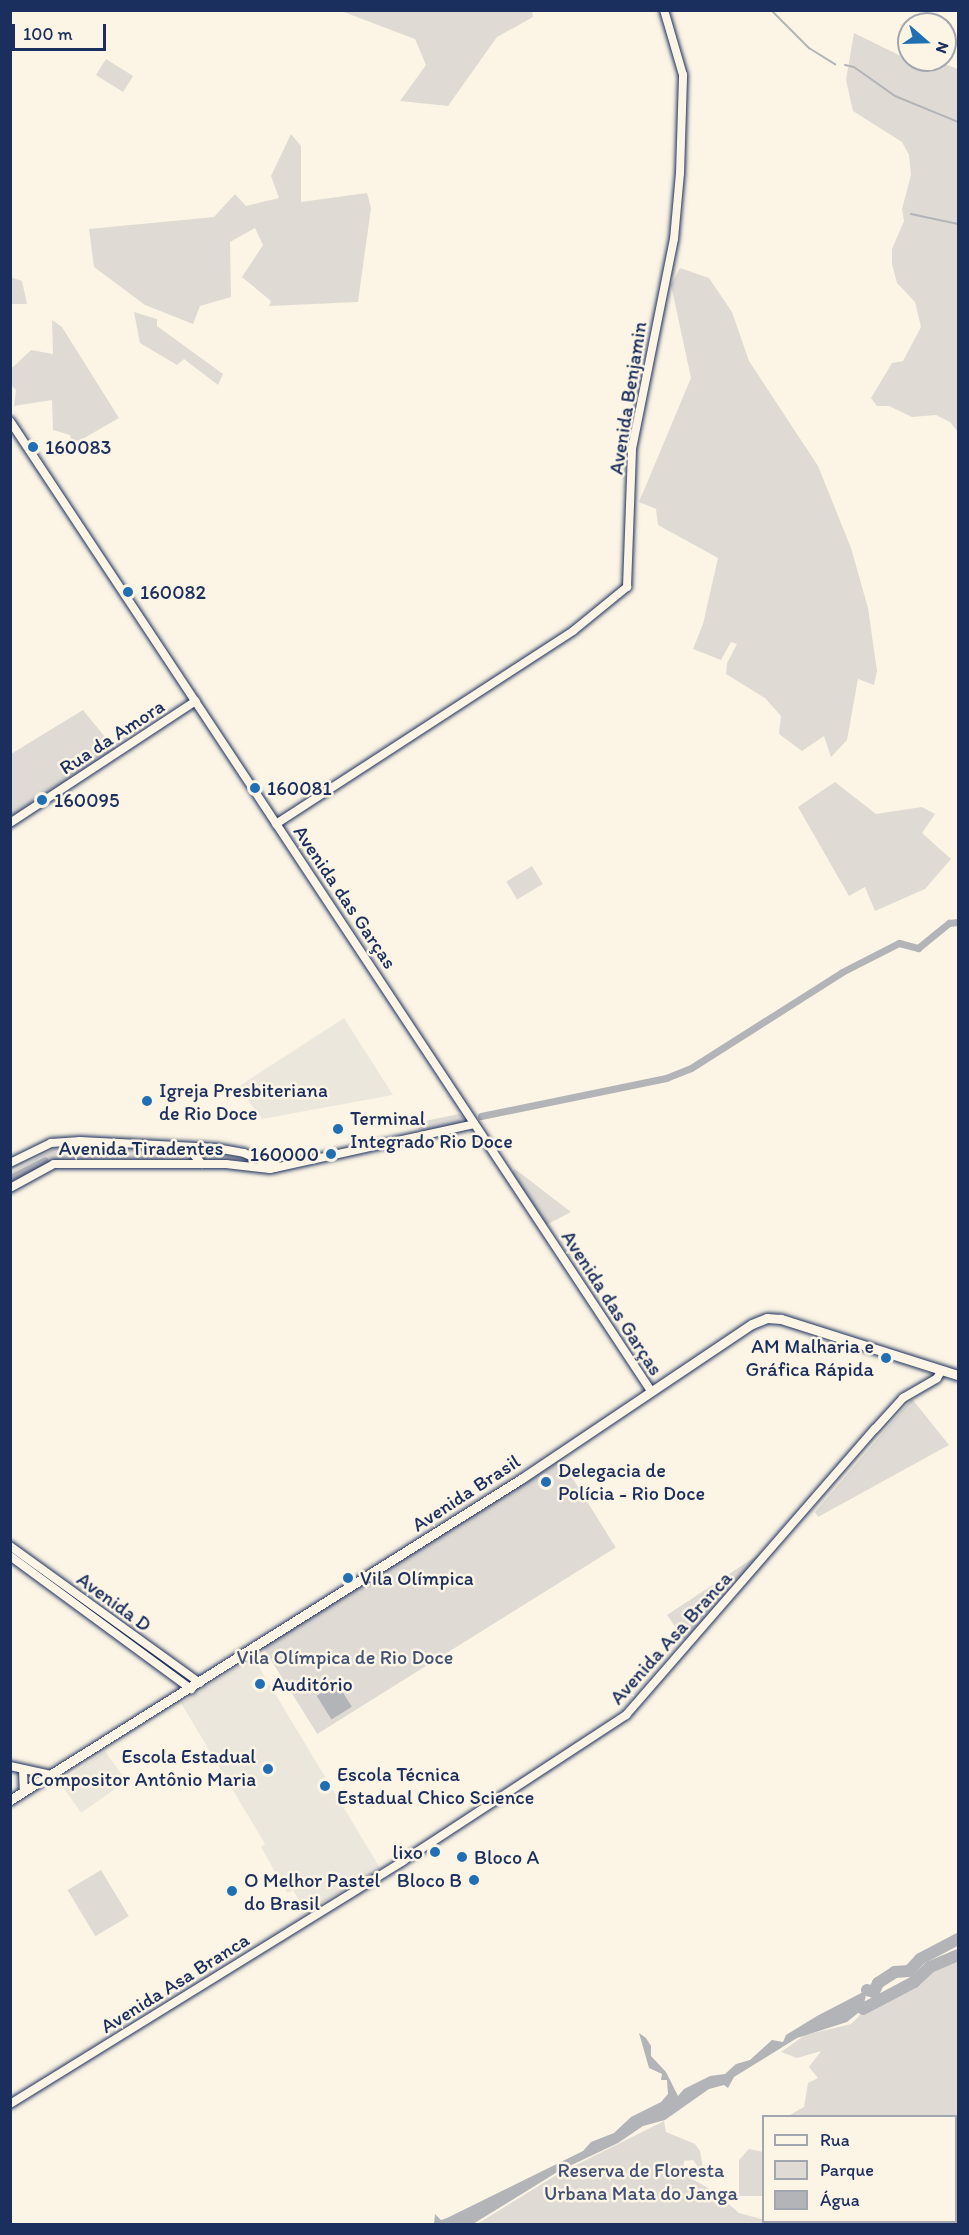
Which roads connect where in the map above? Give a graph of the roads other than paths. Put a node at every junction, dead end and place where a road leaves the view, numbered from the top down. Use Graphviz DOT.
graph roads {
  1 [pos="664,10"];
  2 [pos="10,421"];
  3 [pos="196,701"];
  4 [pos="10,823"];
  5 [pos="276,824"];
  6 [pos="474,1124"];
  7 [pos="203,1147"];
  8 [pos="258,1159"];
  9 [pos="10,1163"];
  10 [pos="202,1164"];
  11 [pos="234,1164"];
  12 [pos="278,1168"];
  13 [pos="10,1188"];
  14 [pos="942,1370"];
  15 [pos="958,1375"];
  16 [pos="651,1391"];
  17 [pos="10,1546"];
  18 [pos="10,1556"];
  19 [pos="200,1683"];
  20 [pos="190,1689"];
  21 [pos="10,1766"];
  22 [pos="23,1769"];
  23 [pos="51,1775"];
  24 [pos="24,1792"];
  25 [pos="10,1800"];
  26 [pos="10,2104"];
  1 -- 5 [label="street, Avenida Benjamin"];
  2 -- 3 [label="main road, Avenida das Garças"];
  3 -- 4 [label="street, Rua da Amora"];
  3 -- 5 [label="main road, Avenida das Garças"];
  5 -- 6 [label="main road, Avenida das Garças"];
  6 -- 12 [label="street, Avenida Tiradentes"];
  6 -- 16 [label="main road, Avenida das Garças"];
  7 -- 8 [label="street, Avenida Tiradentes"];
  7 -- 9 [label="street, Avenida Tiradentes"];
  7 -- 10 [label="street"];
  8 -- 11 [label="street"];
  8 -- 12 [label="street, Avenida Tiradentes"];
  10 -- 11 [label="street, Avenida Tiradentes"];
  10 -- 13 [label="street, Avenida Tiradentes"];
  11 -- 12 [label="street, Avenida Tiradentes"];
  14 -- 15 [label="main road, Avenida Brasil"];
  14 -- 16 [label="main road, Avenida Brasil"];
  14 -- 26 [label="street, Avenida Asa Branca"];
  16 -- 19 [label="main road, Avenida Brasil"];
  17 -- 19 [label="street, Avenida D"];
  18 -- 20 [label="street, Avenida D"];
  19 -- 20 [label="main road, Avenida Brasil"];
  20 -- 23 [label="main road, Avenida Brasil"];
  21 -- 22 [label="street"];
  22 -- 23 [label="street"];
  22 -- 24 [label="street"];
  23 -- 24 [label="main road, Avenida Brasil"];
  24 -- 25 [label="main road, Avenida Brasil"];
}
